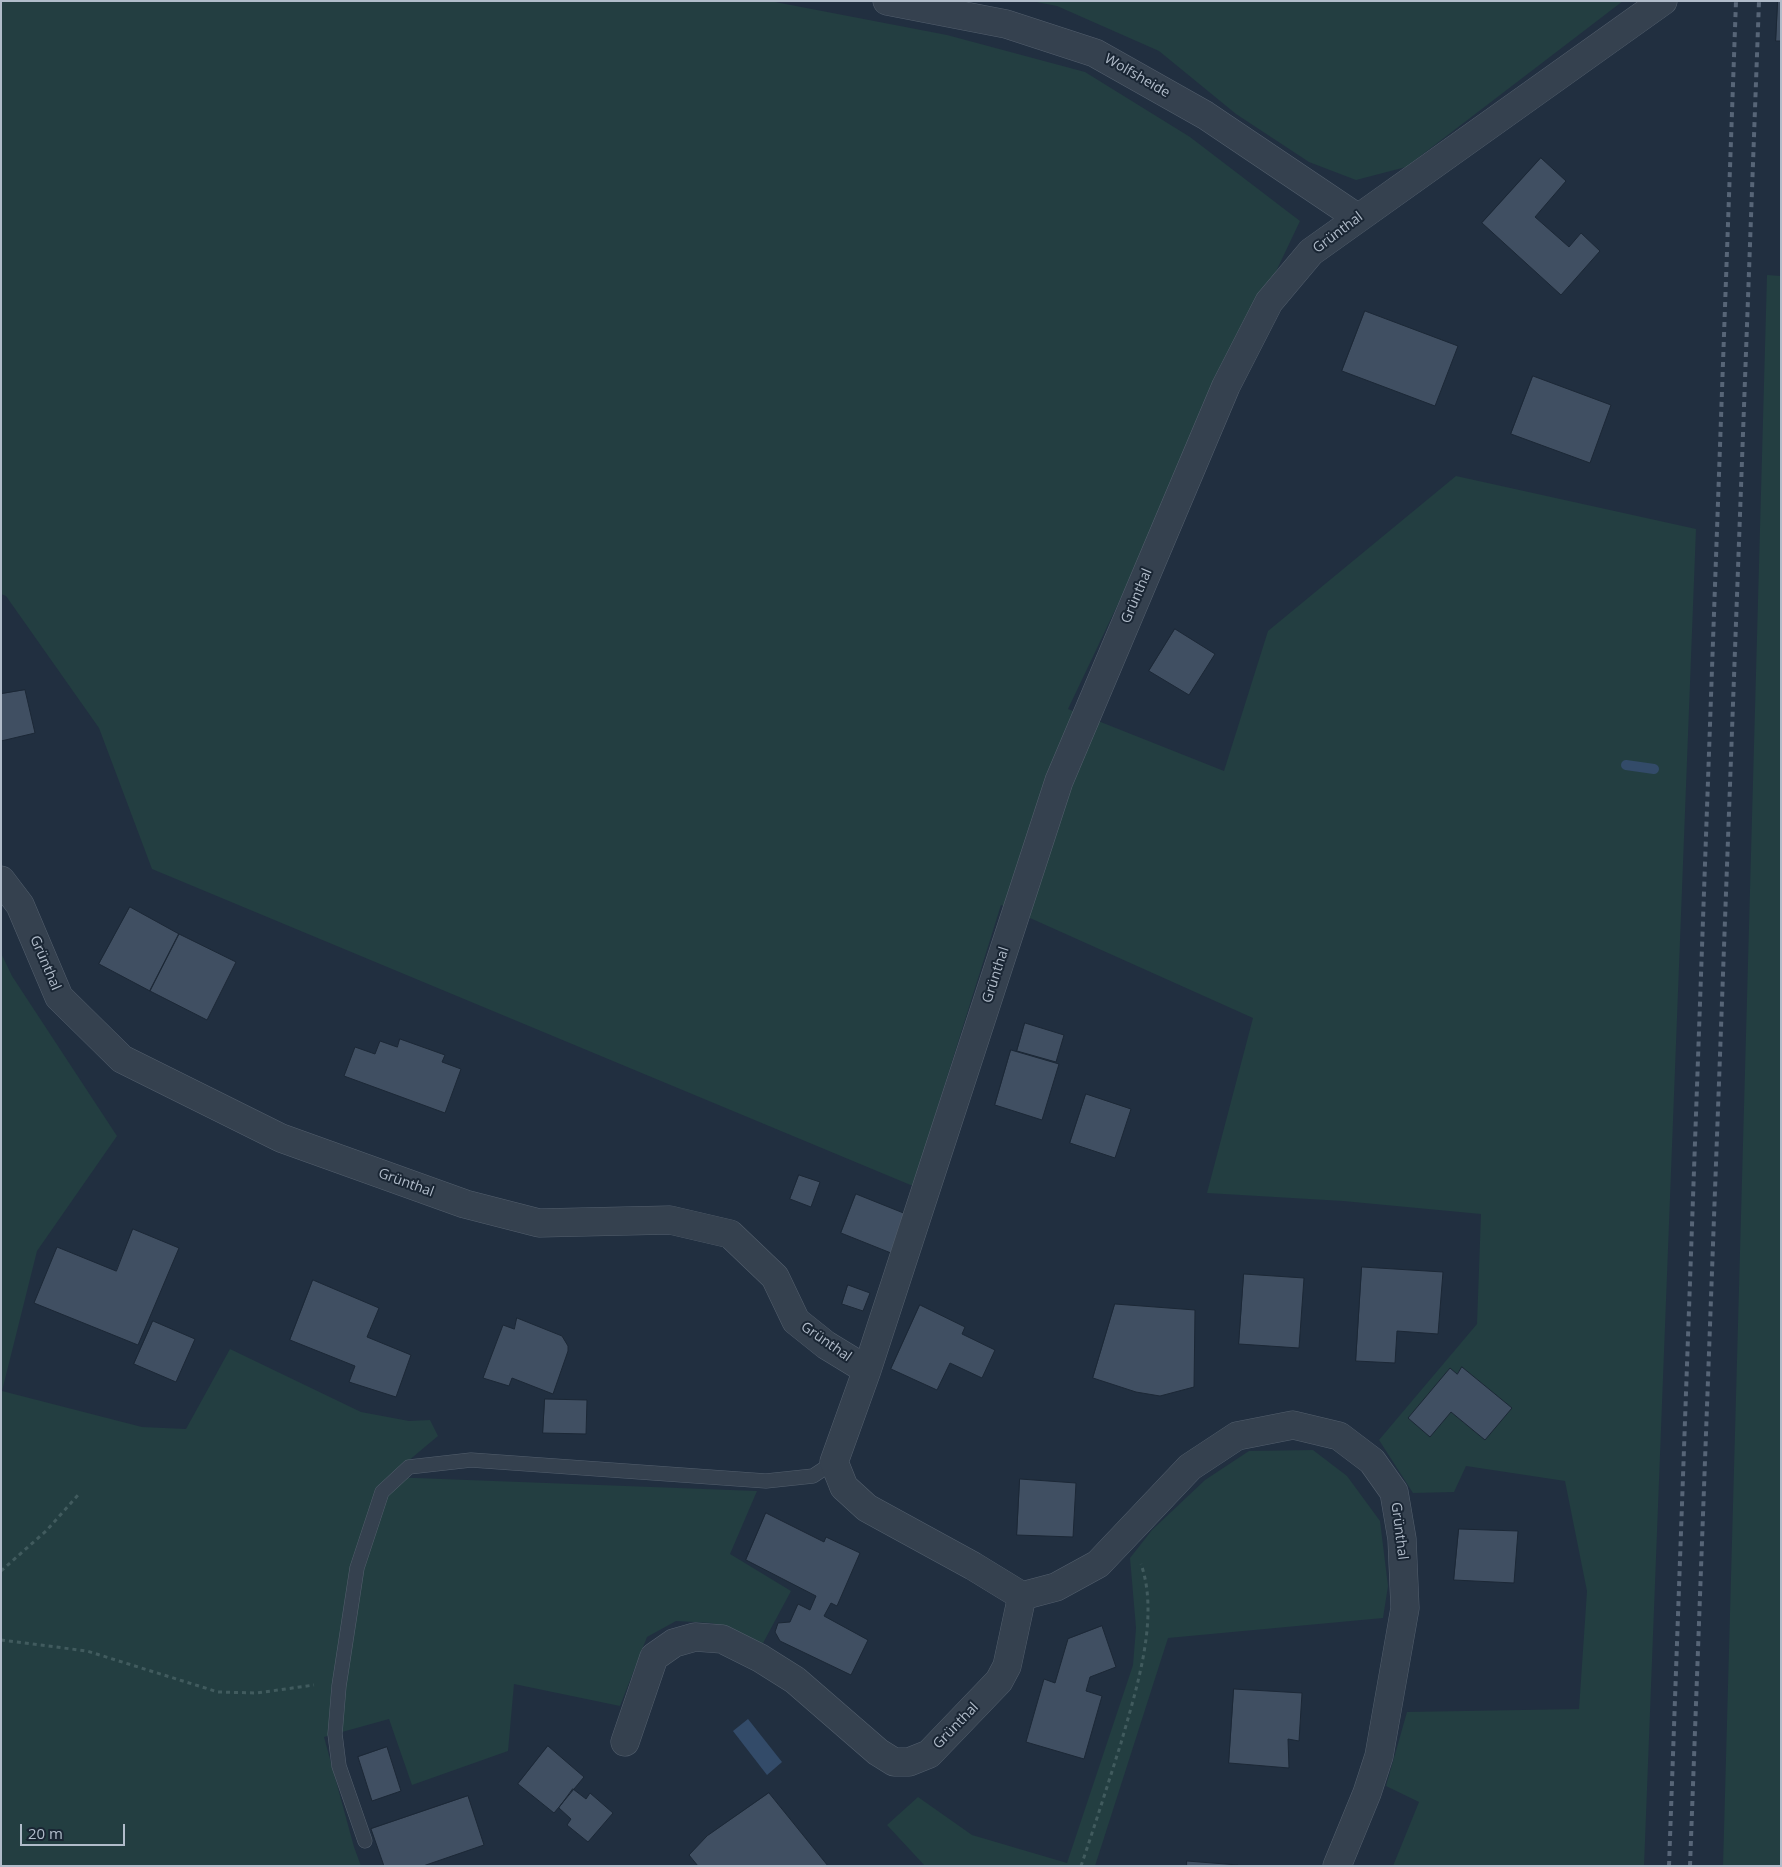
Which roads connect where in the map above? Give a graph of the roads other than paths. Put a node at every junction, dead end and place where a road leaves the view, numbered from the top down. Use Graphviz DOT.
graph roads {
  1 [pos="888,1"];
  2 [pos="1663,1"];
  3 [pos="1358,218"];
  4 [pos="1,880"];
  5 [pos="867,1370"];
  6 [pos="834,1462"];
  7 [pos="1022,1596"];
  8 [pos="625,1742"];
  9 [pos="365,1841"];
  10 [pos="1337,1866"];
  1 -- 3 [label="street, Wolfsheide"];
  2 -- 3 [label="street, Grünthal"];
  3 -- 5 [label="street, Grünthal"];
  4 -- 5 [label="street, Grünthal"];
  5 -- 6 [label="street, Grünthal"];
  6 -- 7 [label="street"];
  6 -- 9 [label="lane"];
  7 -- 8 [label="street, Grünthal"];
  7 -- 10 [label="street, Grünthal"];
}
